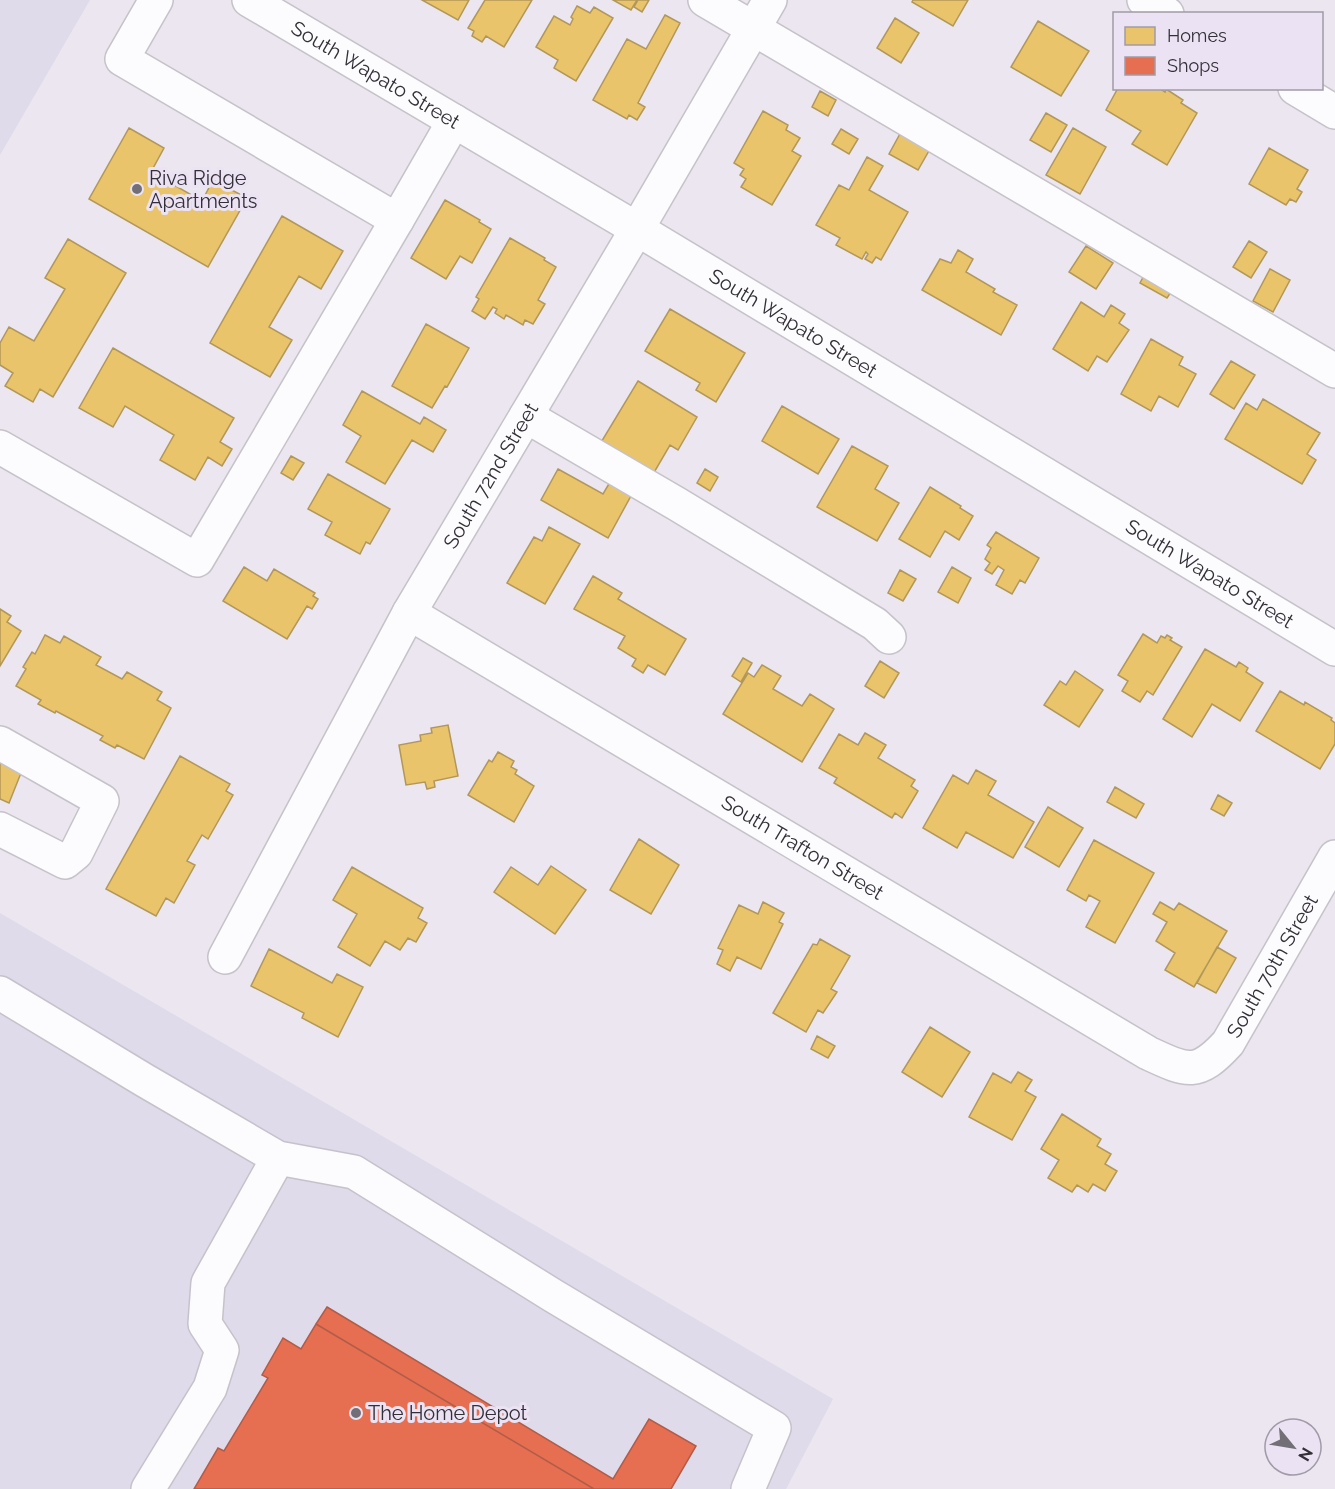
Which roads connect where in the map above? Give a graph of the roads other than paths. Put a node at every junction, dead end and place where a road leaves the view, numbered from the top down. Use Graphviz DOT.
graph roads {
  1 [pos="156,0"];
  2 [pos="249,0"];
  3 [pos="705,0"];
  4 [pos="770,0"];
  5 [pos="1144,0"];
  6 [pos="1164,12"];
  7 [pos="753,28"];
  8 [pos="1298,90"];
  9 [pos="1335,112"];
  10 [pos="454,121"];
  11 [pos="397,220"];
  12 [pos="637,229"];
  13 [pos="1335,371"];
  14 [pos="526,416"];
  15 [pos="0,447"];
  16 [pos="409,613"];
  17 [pos="889,637"];
  18 [pos="1335,649"];
  19 [pos="0,743"];
  20 [pos="0,829"];
  21 [pos="1335,857"];
  22 [pos="1325,896"];
  23 [pos="225,957"];
  24 [pos="3,1002"];
  25 [pos="1200,1068"];
  26 [pos="278,1158"];
  27 [pos="148,1489"];
  28 [pos="748,1489"];
  1 -- 11 [label="street"];
  2 -- 10 [label="street, South Wapato Street"];
  3 -- 7 [label="street"];
  4 -- 7 [label="street, South 72nd Street"];
  5 -- 6 [label="street"];
  7 -- 12 [label="street, South 72nd Street"];
  7 -- 13 [label="street"];
  8 -- 9 [label="street"];
  10 -- 11 [label="street"];
  10 -- 12 [label="street, South Wapato Street"];
  11 -- 15 [label="street"];
  12 -- 14 [label="street, South 72nd Street"];
  12 -- 18 [label="street, South Wapato Street"];
  14 -- 16 [label="street, South 72nd Street"];
  14 -- 17 [label="street"];
  16 -- 23 [label="street, South 72nd Street"];
  16 -- 25 [label="street, South Trafton Street"];
  19 -- 20 [label="street"];
  21 -- 22 [label="street, South 70th Street"];
  22 -- 25 [label="street, South 70th Street"];
  24 -- 26 [label="street"];
  26 -- 27 [label="street"];
  26 -- 28 [label="street"];
}
